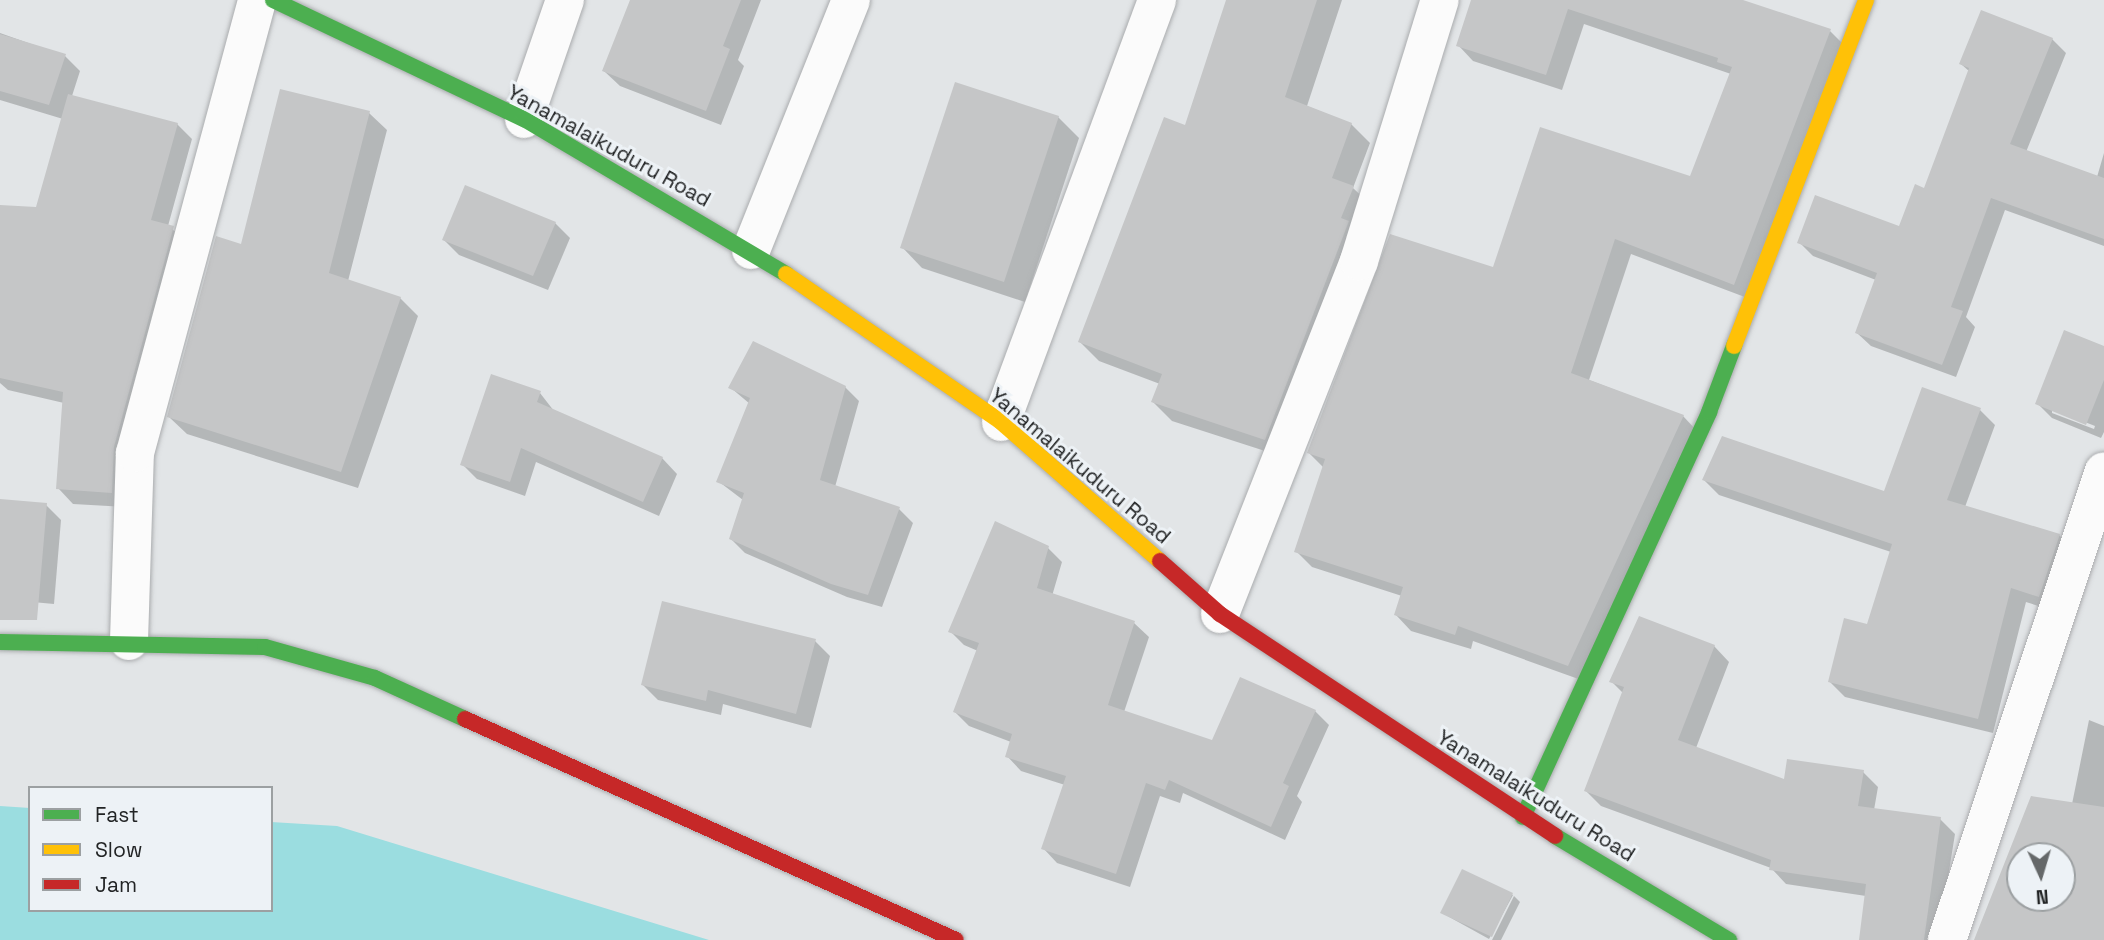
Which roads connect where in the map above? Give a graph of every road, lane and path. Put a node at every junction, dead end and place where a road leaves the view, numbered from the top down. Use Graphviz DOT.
graph roads {
  1 [pos="257,0"];
  2 [pos="273,0"];
  3 [pos="565,0"];
  4 [pos="851,0"];
  5 [pos="1157,0"];
  6 [pos="1440,0"];
  7 [pos="1866,0"];
  8 [pos="524,119"];
  9 [pos="751,250"];
  10 [pos="1001,422"];
  11 [pos="2104,472"];
  12 [pos="1220,614"];
  13 [pos="129,641"];
  14 [pos="0,642"];
  15 [pos="1523,817"];
  16 [pos="956,940"];
  17 [pos="1729,940"];
  18 [pos="1947,940"];
  1 -- 13 [label="street"];
  2 -- 8 [label="street, Yanamalaikuduru Road"];
  3 -- 8 [label="street"];
  4 -- 9 [label="street"];
  5 -- 10 [label="street"];
  6 -- 12 [label="street"];
  7 -- 15 [label="street"];
  8 -- 9 [label="street, Yanamalaikuduru Road"];
  9 -- 10 [label="street, Yanamalaikuduru Road"];
  10 -- 12 [label="street, Yanamalaikuduru Road"];
  11 -- 18 [label="street"];
  12 -- 15 [label="street, Yanamalaikuduru Road"];
  13 -- 14 [label="street"];
  13 -- 16 [label="street"];
  15 -- 17 [label="street, Yanamalaikuduru Road"];
}
